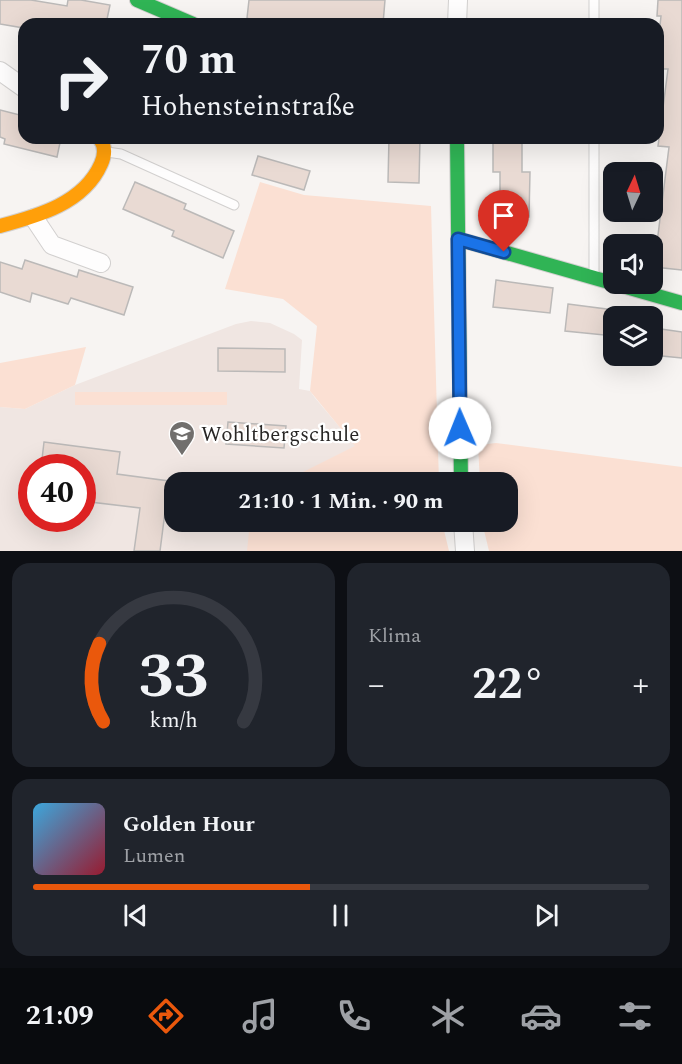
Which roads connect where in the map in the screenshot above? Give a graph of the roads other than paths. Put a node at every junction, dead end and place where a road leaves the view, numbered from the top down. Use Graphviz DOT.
graph roads {
  1 [pos="137,0"];
  2 [pos="458,0"];
  3 [pos="594,0"];
  4 [pos="179,18"];
  5 [pos="457,18"];
  6 [pos="594,18"];
  7 [pos="0,71"];
  8 [pos="18,84"];
  9 [pos="104,144"];
  10 [pos="457,144"];
  11 [pos="594,144"];
  12 [pos="105,151"];
  13 [pos="234,205"];
  14 [pos="34,218"];
  15 [pos="0,226"];
  16 [pos="458,239"];
  17 [pos="101,263"];
  18 [pos="594,279"];
  19 [pos="682,303"];
  20 [pos="461,472"];
  21 [pos="464,532"];
  22 [pos="465,551"];
  1 -- 4 [label="street"];
  2 -- 5 [label="street"];
  3 -- 6 [label="lane"];
  7 -- 8 [label="street"];
  9 -- 12 [label="street"];
  10 -- 16 [label="street"];
  11 -- 18 [label="lane"];
  12 -- 13 [label="lane"];
  12 -- 14 [label="street"];
  14 -- 15 [label="street"];
  14 -- 17 [label="street"];
  16 -- 18 [label="street"];
  16 -- 20 [label="street"];
  18 -- 19 [label="street"];
  21 -- 22 [label="street"];
}
